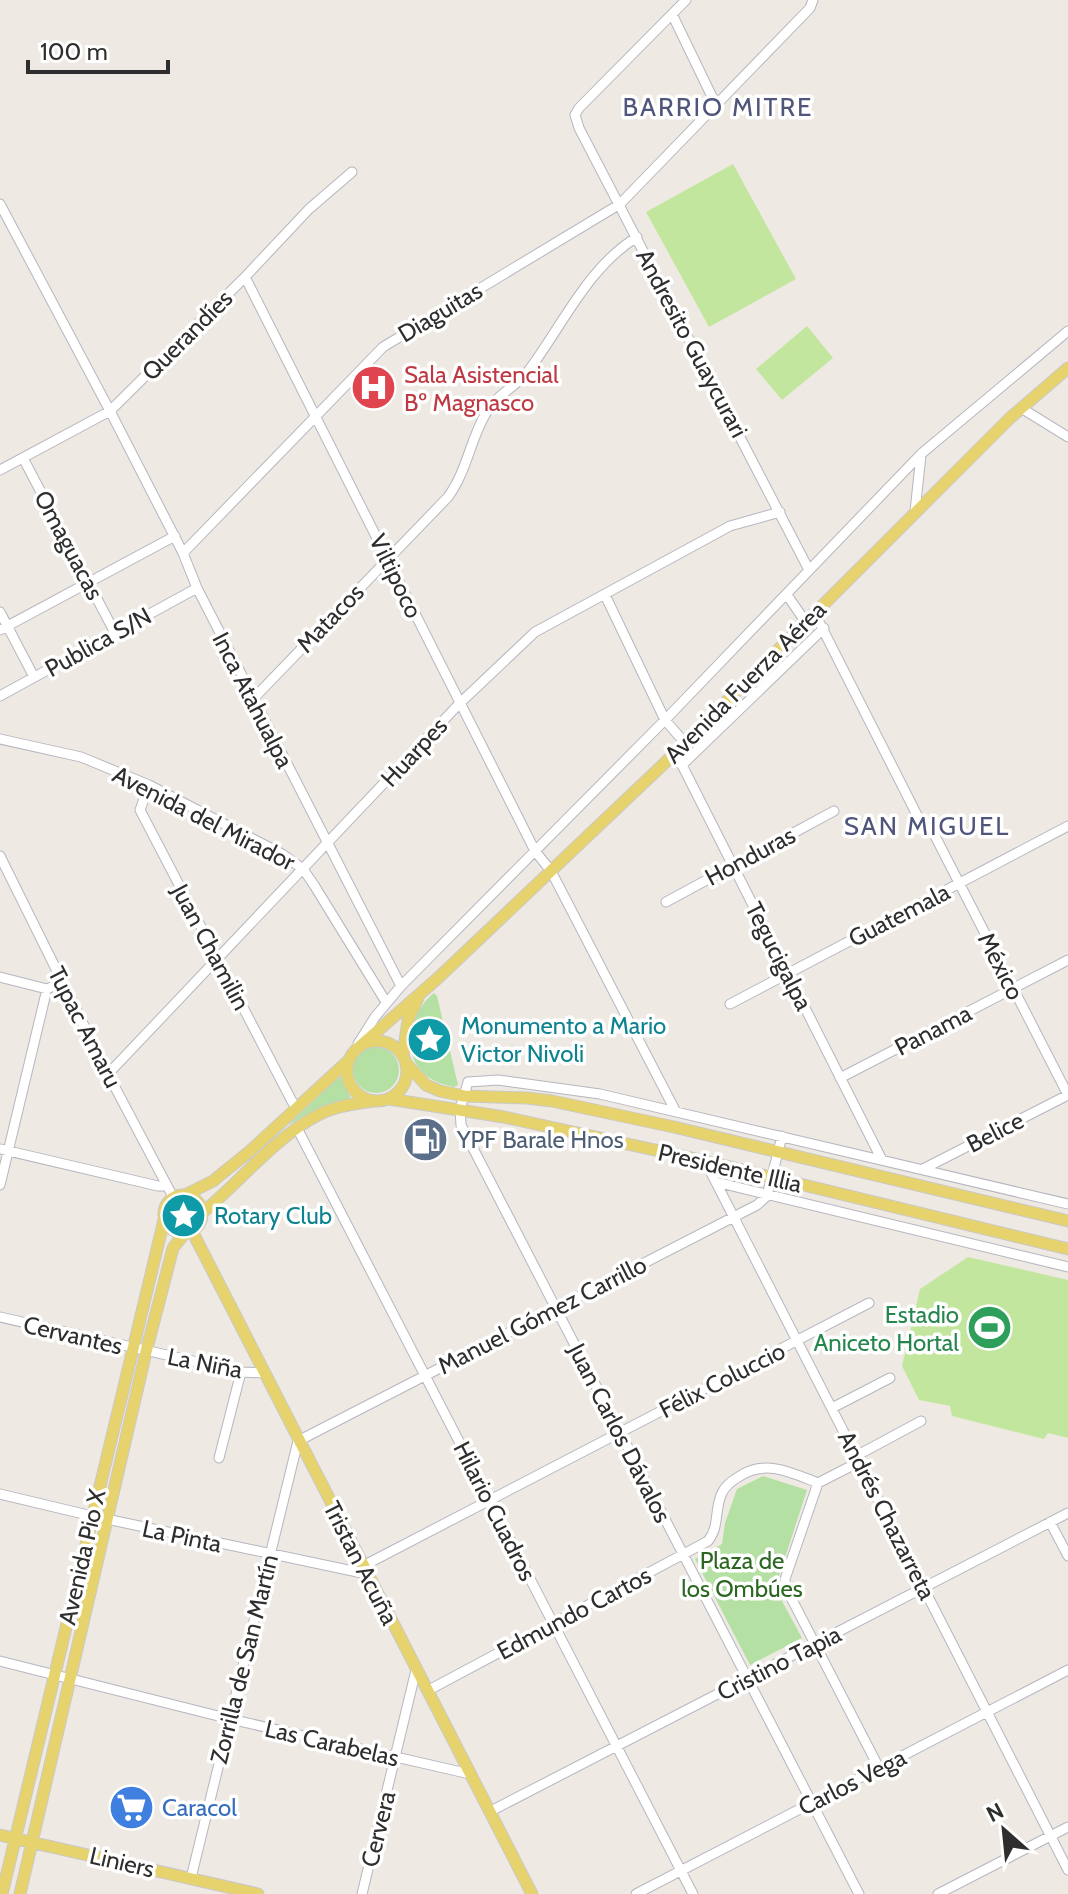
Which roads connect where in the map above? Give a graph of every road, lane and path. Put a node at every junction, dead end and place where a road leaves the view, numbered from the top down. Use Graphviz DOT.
graph roads {
  1 [pos="686,0"];
  2 [pos="813,0"];
  3 [pos="672,14"];
  4 [pos="716,105"];
  5 [pos="352,172"];
  6 [pos="0,204"];
  7 [pos="620,204"];
  8 [pos="637,237"];
  9 [pos="245,277"];
  10 [pos="1068,331"];
  11 [pos="1068,368"];
  12 [pos="1021,408"];
  13 [pos="110,411"];
  14 [pos="315,416"];
  15 [pos="1068,437"];
  16 [pos="921,454"];
  17 [pos="23,458"];
  18 [pos="0,470"];
  19 [pos="915,511"];
  20 [pos="780,512"];
  21 [pos="175,536"];
  22 [pos="183,553"];
  23 [pos="387,559"];
  24 [pos="809,570"];
  25 [pos="89,583"];
  26 [pos="197,588"];
  27 [pos="605,595"];
  28 [pos="787,595"];
  29 [pos="0,612"];
  30 [pos="810,617"];
  31 [pos="4,628"];
  32 [pos="824,628"];
  33 [pos="115,633"];
  34 [pos="34,677"];
  35 [pos="0,696"];
  36 [pos="253,699"];
  37 [pos="459,704"];
  38 [pos="665,720"];
  39 [pos="0,739"];
  40 [pos="685,743"];
  41 [pos="671,757"];
  42 [pos="682,765"];
  43 [pos="149,785"];
  44 [pos="834,811"];
  45 [pos="917,815"];
  46 [pos="1068,826"];
  47 [pos="935,836"];
  48 [pos="326,844"];
  49 [pos="535,851"];
  50 [pos="0,856"];
  51 [pos="732,865"];
  52 [pos="303,869"];
  53 [pos="551,871"];
  54 [pos="959,884"];
  55 [pos="666,902"];
  56 [pos="217,958"];
  57 [pos="1068,960"];
  58 [pos="787,973"];
  59 [pos="0,977"];
  60 [pos="62,982"];
  61 [pos="401,986"];
  62 [pos="1013,988"];
  63 [pos="47,989"];
  64 [pos="420,994"];
  65 [pos="386,1002"];
  66 [pos="730,1004"];
  67 [pos="354,1052"];
  68 [pos="405,1060"];
  69 [pos="108,1074"];
  70 [pos="840,1078"];
  71 [pos="1068,1095"];
  72 [pos="464,1096"];
  73 [pos="389,1099"];
  74 [pos="373,1101"];
  75 [pos="295,1107"];
  76 [pos="460,1109"];
  77 [pos="676,1112"];
  78 [pos="297,1128"];
  79 [pos="782,1136"];
  80 [pos="4,1150"];
  81 [pos="778,1152"];
  82 [pos="882,1160"];
  83 [pos="705,1161"];
  84 [pos="923,1169"];
  85 [pos="773,1178"];
  86 [pos="716,1182"];
  87 [pos="0,1185"];
  88 [pos="175,1193"];
  89 [pos="767,1196"];
  90 [pos="1068,1204"];
  91 [pos="202,1213"];
  92 [pos="734,1217"];
  93 [pos="164,1220"];
  94 [pos="1068,1221"];
  95 [pos="978,1227"];
  96 [pos="189,1232"];
  97 [pos="974,1243"];
  98 [pos="1068,1249"];
  99 [pos="1068,1267"];
  100 [pos="869,1303"];
  101 [pos="556,1308"];
  102 [pos="0,1317"];
  103 [pos="797,1341"];
  104 [pos="131,1349"];
  105 [pos="146,1352"];
  106 [pos="241,1372"];
  107 [pos="265,1373"];
  108 [pos="425,1376"];
  109 [pos="890,1378"];
  110 [pos="832,1408"];
  111 [pos="921,1421"];
  112 [pos="620,1433"];
  113 [pos="298,1441"];
  114 [pos="219,1458"];
  115 [pos="858,1459"];
  116 [pos="818,1483"];
  117 [pos="0,1494"];
  118 [pos="489,1501"];
  119 [pos="1068,1513"];
  120 [pos="92,1516"];
  121 [pos="106,1519"];
  122 [pos="1050,1522"];
  123 [pos="270,1554"];
  124 [pos="684,1556"];
  125 [pos="1068,1556"];
  126 [pos="365,1570"];
  127 [pos="924,1588"];
  128 [pos="553,1624"];
  129 [pos="816,1643"];
  130 [pos="0,1661"];
  131 [pos="416,1670"];
  132 [pos="1068,1670"];
  133 [pos="54,1674"];
  134 [pos="70,1678"];
  135 [pos="747,1679"];
  136 [pos="427,1691"];
  137 [pos="987,1712"];
  138 [pos="230,1719"];
  139 [pos="616,1746"];
  140 [pos="396,1759"];
  141 [pos="879,1768"];
  142 [pos="470,1774"];
  143 [pos="812,1803"];
  144 [pos="489,1812"];
  145 [pos="1068,1827"];
  146 [pos="0,1835"];
  147 [pos="1051,1836"];
  148 [pos="16,1838"];
  149 [pos="32,1842"];
  150 [pos="1068,1870"];
  151 [pos="681,1871"];
  152 [pos="191,1878"];
  153 [pos="2,1894"];
  154 [pos="20,1894"];
  155 [pos="258,1894"];
  156 [pos="362,1894"];
  157 [pos="532,1894"];
  158 [pos="636,1894"];
  159 [pos="693,1894"];
  160 [pos="859,1894"];
  161 [pos="938,1894"];
  1 -- 3 [label="street"];
  2 -- 4 [label="street, Diaguitas"];
  3 -- 4 [label="street"];
  3 -- 7 [label="street, Andresito Guaycurari"];
  4 -- 7 [label="street, Diaguitas"];
  5 -- 9 [label="street, Querandíes"];
  6 -- 13 [label="street, Inca Atahualpa"];
  7 -- 8 [label="street, Andresito Guaycurari"];
  7 -- 14 [label="street, Diaguitas"];
  8 -- 20 [label="street, Andresito Guaycurari"];
  8 -- 23 [label="street, Matacos"];
  9 -- 13 [label="street, Querandíes"];
  9 -- 14 [label="street, Viltipoco"];
  10 -- 16 [label="street"];
  11 -- 12 [label="main road, Avenida Fuerza Aérea"];
  12 -- 15 [label="street"];
  12 -- 19 [label="main road, Avenida Fuerza Aérea"];
  13 -- 17 [label="street, Querandíes"];
  13 -- 21 [label="street, Inca Atahualpa"];
  14 -- 22 [label="street, Diaguitas"];
  14 -- 23 [label="street, Viltipoco"];
  16 -- 19 [label="street"];
  16 -- 24 [label="street"];
  17 -- 18 [label="street, Querandíes"];
  17 -- 25 [label="street, Omaguacas"];
  19 -- 30 [label="main road, Avenida Fuerza Aérea"];
  20 -- 24 [label="street, Andresito Guaycurari"];
  20 -- 27 [label="street, Huarpes"];
  21 -- 22 [label="street, Inca Atahualpa"];
  21 -- 25 [label="street"];
  22 -- 26 [label="street, Inca Atahualpa"];
  23 -- 36 [label="street, Matacos"];
  23 -- 37 [label="street, Viltipoco"];
  24 -- 28 [label="street"];
  25 -- 31 [label="street"];
  25 -- 33 [label="street, Omaguacas"];
  26 -- 33 [label="street, Publica S/N"];
  26 -- 36 [label="street, Inca Atahualpa"];
  27 -- 37 [label="street, Huarpes"];
  27 -- 38 [label="street"];
  28 -- 30 [label="street"];
  28 -- 38 [label="street"];
  29 -- 31 [label="street"];
  30 -- 32 [label="street"];
  30 -- 40 [label="main road, Avenida Fuerza Aérea"];
  31 -- 34 [label="street"];
  32 -- 42 [label="street"];
  32 -- 45 [label="street"];
  33 -- 34 [label="street, Publica S/N"];
  34 -- 35 [label="street, Publica S/N"];
  36 -- 48 [label="street, Inca Atahualpa"];
  37 -- 48 [label="street, Huarpes"];
  37 -- 49 [label="street, Viltipoco"];
  38 -- 40 [label="street"];
  38 -- 49 [label="street"];
  39 -- 43 [label="street, Avenida del Mirador"];
  40 -- 41 [label="main road, Avenida Fuerza Aérea"];
  41 -- 42 [label="street, Tegucigalpa"];
  41 -- 53 [label="main road, Avenida Fuerza Aérea"];
  42 -- 51 [label="street, Tegucigalpa"];
  43 -- 52 [label="street, Avenida del Mirador"];
  43 -- 56 [label="street, Juan Chamilin"];
  44 -- 51 [label="street, Honduras"];
  46 -- 54 [label="street, Guatemala"];
  47 -- 54 [label="street, México"];
  48 -- 52 [label="street, Huarpes"];
  48 -- 61 [label="street, Inca Atahualpa"];
  49 -- 53 [label="street, Viltipoco"];
  49 -- 61 [label="street"];
  50 -- 60 [label="street, Tupac Amaru"];
  51 -- 55 [label="street, Honduras"];
  51 -- 58 [label="street, Tegucigalpa"];
  52 -- 56 [label="street, Huarpes"];
  52 -- 65 [label="street, Avenida del Mirador"];
  53 -- 64 [label="main road, Avenida Fuerza Aérea"];
  53 -- 77 [label="street, Viltipoco"];
  54 -- 58 [label="street, Guatemala"];
  54 -- 62 [label="street, México"];
  56 -- 69 [label="street, Huarpes"];
  56 -- 75 [label="street, Juan Chamilin"];
  57 -- 62 [label="street, Panama"];
  58 -- 66 [label="street, Guatemala"];
  58 -- 70 [label="street, Tegucigalpa"];
  59 -- 63 [label="street"];
  60 -- 63 [label="street"];
  60 -- 69 [label="street, Tupac Amaru"];
  61 -- 65 [label="street"];
  62 -- 70 [label="street, Panama"];
  62 -- 71 [label="street, México"];
  63 -- 80 [label="street"];
  64 -- 67 [label="main road, Avenida Fuerza Aérea"];
  64 -- 68 [label="main road"];
  65 -- 67 [label="street"];
  67 -- 68 [label="main road"];
  67 -- 74 [label="main road"];
  67 -- 75 [label="main road, Avenida Fuerza Aérea"];
  68 -- 72 [label="main road, Presidente Illia"];
  68 -- 73 [label="main road"];
  69 -- 88 [label="street, Tupac Amaru"];
  70 -- 82 [label="street, Tegucigalpa"];
  71 -- 84 [label="street, Belice"];
  72 -- 76 [label="street"];
  72 -- 77 [label="street"];
  72 -- 81 [label="main road, Presidente Illia"];
  73 -- 74 [label="main road"];
  73 -- 76 [label="main road, Presidente Illia"];
  74 -- 78 [label="main road"];
  75 -- 88 [label="main road, Avenida Fuerza Aérea"];
  76 -- 83 [label="main road, Presidente Illia"];
  76 -- 101 [label="street, Juan Carlos Dávalos"];
  77 -- 79 [label="street"];
  78 -- 91 [label="main road"];
  78 -- 108 [label="street, Hilario Cuadros"];
  79 -- 81 [label="street"];
  79 -- 82 [label="street"];
  80 -- 87 [label="street"];
  80 -- 88 [label="street"];
  81 -- 85 [label="street"];
  81 -- 94 [label="main road, Presidente Illia"];
  82 -- 84 [label="street"];
  83 -- 85 [label="main road, Presidente Illia"];
  83 -- 86 [label="street, Andrés Chazarreta"];
  84 -- 90 [label="street"];
  85 -- 89 [label="street"];
  85 -- 95 [label="main road, Presidente Illia"];
  86 -- 89 [label="street"];
  86 -- 92 [label="street, Andrés Chazarreta"];
  88 -- 91 [label="main road"];
  88 -- 93 [label="main road"];
  89 -- 92 [label="street, Manuel Gómez Carrillo"];
  89 -- 97 [label="street"];
  91 -- 96 [label="main road"];
  92 -- 101 [label="street, Manuel Gómez Carrillo"];
  92 -- 103 [label="street, Andrés Chazarreta"];
  93 -- 96 [label="main road"];
  93 -- 104 [label="main road, Avenida Pio X"];
  95 -- 97 [label="street"];
  95 -- 98 [label="main road, Presidente Illia"];
  96 -- 105 [label="main road, Avenida Pio X"];
  96 -- 107 [label="main road, Tristan Acuña"];
  97 -- 99 [label="street"];
  100 -- 103 [label="street, Félix Coluccio"];
  101 -- 108 [label="street, Manuel Gómez Carrillo"];
  101 -- 112 [label="street, Juan Carlos Dávalos"];
  102 -- 104 [label="street, Cervantes"];
  103 -- 110 [label="street, Andrés Chazarreta"];
  103 -- 112 [label="street, Félix Coluccio"];
  104 -- 105 [label="street, Cervantes"];
  104 -- 120 [label="main road, Avenida Pio X"];
  105 -- 106 [label="street, La Niña"];
  105 -- 121 [label="main road, Avenida Pio X"];
  106 -- 107 [label="street, La Niña"];
  106 -- 114 [label="street"];
  107 -- 113 [label="main road, Tristan Acuña"];
  108 -- 113 [label="street, Manuel Gómez Carrillo"];
  108 -- 118 [label="street, Hilario Cuadros"];
  109 -- 110 [label="street"];
  110 -- 115 [label="street, Andrés Chazarreta"];
  111 -- 115 [label="street"];
  112 -- 118 [label="street, Félix Coluccio"];
  112 -- 124 [label="street, Juan Carlos Dávalos"];
  113 -- 123 [label="street, Zorrilla de San Martín"];
  113 -- 126 [label="main road, Tristan Acuña"];
  115 -- 116 [label="street"];
  115 -- 127 [label="street, Andrés Chazarreta"];
  116 -- 124 [label="street, Edmundo Cartos"];
  116 -- 129 [label="street"];
  117 -- 120 [label="street, La Pinta"];
  118 -- 126 [label="street, Félix Coluccio"];
  118 -- 128 [label="street, Hilario Cuadros"];
  119 -- 122 [label="street, Cristino Tapia"];
  120 -- 121 [label="street, La Pinta"];
  120 -- 133 [label="main road, Avenida Pio X"];
  121 -- 123 [label="street, La Pinta"];
  121 -- 134 [label="main road, Avenida Pio X"];
  122 -- 125 [label="street"];
  122 -- 127 [label="street, Cristino Tapia"];
  123 -- 126 [label="street, La Pinta"];
  123 -- 138 [label="street, Zorrilla de San Martín"];
  124 -- 128 [label="street, Edmundo Cartos"];
  124 -- 135 [label="street, Juan Carlos Dávalos"];
  126 -- 131 [label="main road, Tristan Acuña"];
  127 -- 129 [label="street, Cristino Tapia"];
  127 -- 137 [label="street, Andrés Chazarreta"];
  128 -- 136 [label="street, Edmundo Cartos"];
  128 -- 139 [label="street, Hilario Cuadros"];
  129 -- 135 [label="street, Cristino Tapia"];
  129 -- 141 [label="street"];
  130 -- 133 [label="street, Las Carabelas"];
  131 -- 136 [label="main road, Tristan Acuña"];
  131 -- 140 [label="street, Cervera"];
  132 -- 137 [label="street, Carlos Vega"];
  133 -- 134 [label="street, Las Carabelas"];
  133 -- 148 [label="main road, Avenida Pio X"];
  134 -- 138 [label="street, Las Carabelas"];
  134 -- 149 [label="main road, Avenida Pio X"];
  135 -- 139 [label="street, Cristino Tapia"];
  135 -- 143 [label="street, Juan Carlos Dávalos"];
  136 -- 142 [label="main road, Tristan Acuña"];
  137 -- 141 [label="street, Carlos Vega"];
  137 -- 147 [label="street, Andrés Chazarreta"];
  138 -- 140 [label="street, Las Carabelas"];
  138 -- 152 [label="street, Zorrilla de San Martín"];
  139 -- 144 [label="street, Cristino Tapia"];
  139 -- 151 [label="street, Hilario Cuadros"];
  140 -- 142 [label="street, Las Carabelas"];
  140 -- 156 [label="street, Cervera"];
  141 -- 143 [label="street, Carlos Vega"];
  142 -- 144 [label="main road, Tristan Acuña"];
  143 -- 151 [label="street, Carlos Vega"];
  143 -- 160 [label="street, Juan Carlos Dávalos"];
  144 -- 157 [label="main road, Tristan Acuña"];
  145 -- 147 [label="street"];
  146 -- 148 [label="main road, Liniers"];
  147 -- 150 [label="street, Andrés Chazarreta"];
  147 -- 161 [label="street"];
  148 -- 149 [label="main road, Liniers"];
  148 -- 153 [label="main road, Avenida Pio X"];
  149 -- 152 [label="main road, Liniers"];
  149 -- 154 [label="main road, Avenida Pio X"];
  151 -- 158 [label="street, Carlos Vega"];
  151 -- 159 [label="street, Hilario Cuadros"];
  152 -- 155 [label="main road, Liniers"];
}
